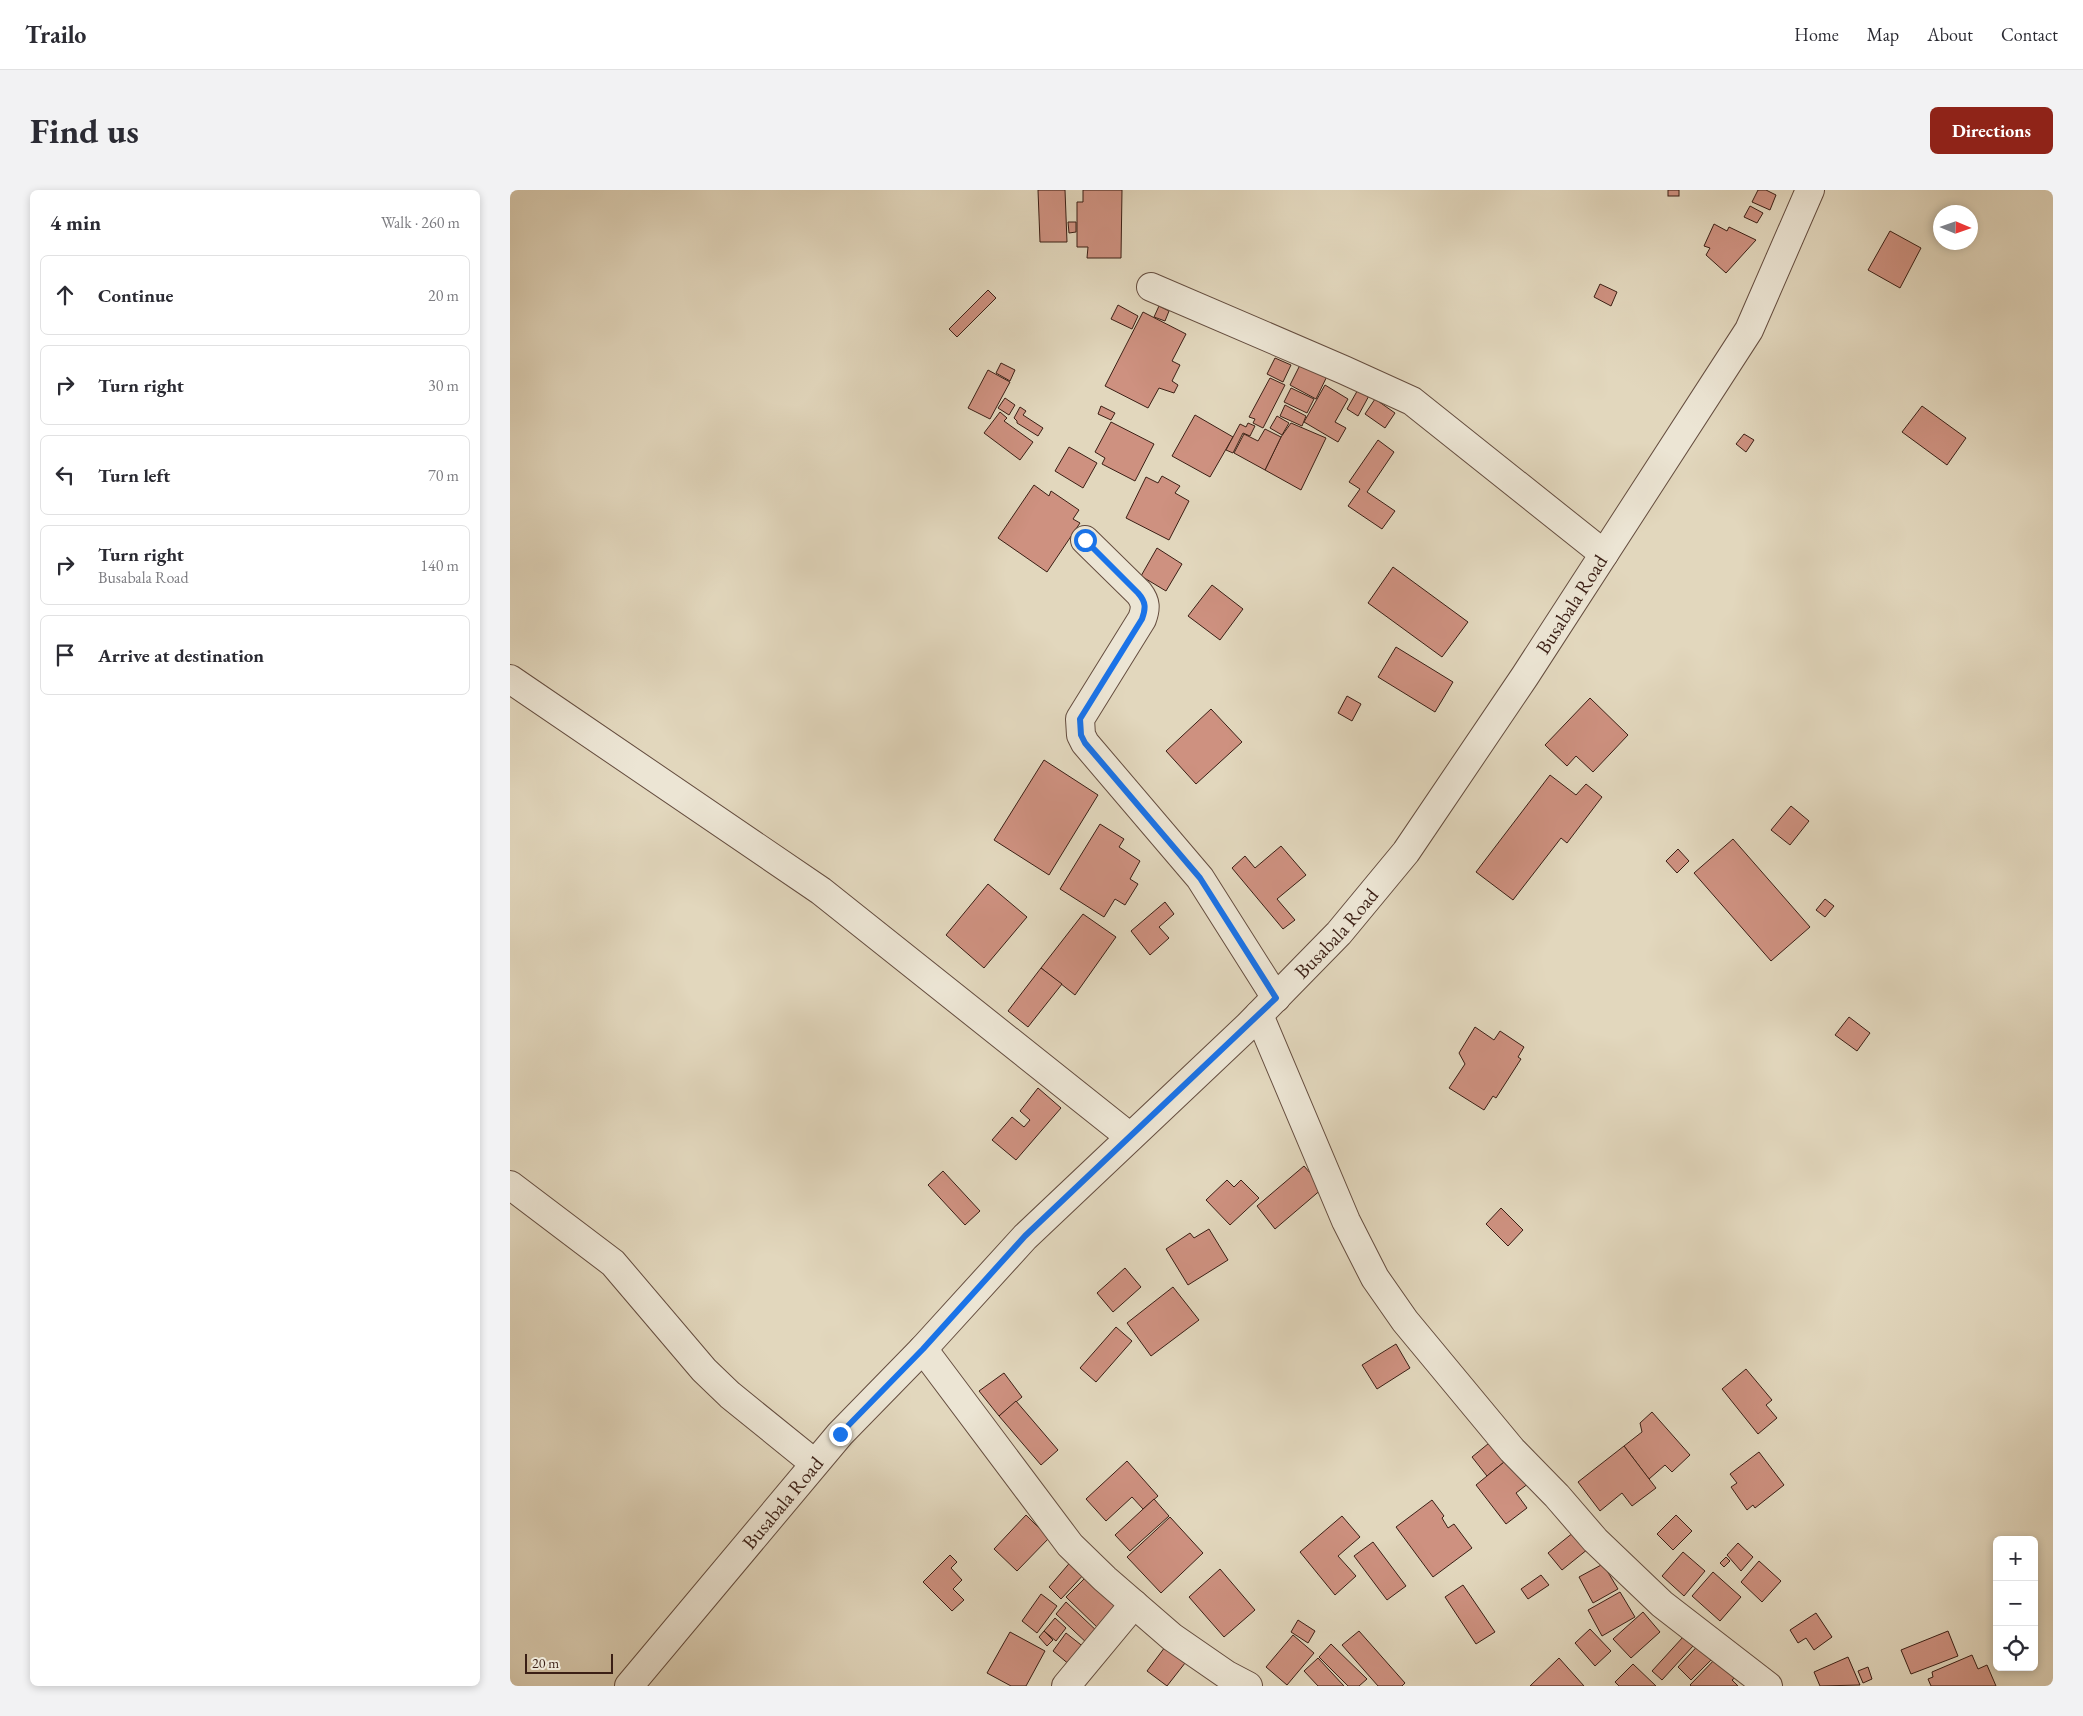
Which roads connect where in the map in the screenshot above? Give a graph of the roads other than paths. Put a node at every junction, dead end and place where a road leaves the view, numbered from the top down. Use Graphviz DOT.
graph roads {
  1 [pos="1810,190"];
  2 [pos="1151,287"];
  3 [pos="1085,540"];
  4 [pos="1604,554"];
  5 [pos="510,679"];
  6 [pos="1267,1006"];
  7 [pos="1130,1137"];
  8 [pos="510,1184"];
  9 [pos="923,1349"];
  10 [pos="814,1463"];
  11 [pos="1134,1604"];
  12 [pos="628,1686"];
  13 [pos="1066,1686"];
  14 [pos="1248,1686"];
  15 [pos="1768,1686"];
  1 -- 4 [label="street, Busabala Road"];
  2 -- 4 [label="street"];
  3 -- 6 [label="street"];
  4 -- 6 [label="street, Busabala Road"];
  5 -- 7 [label="street"];
  6 -- 7 [label="street, Busabala Road"];
  6 -- 15 [label="street"];
  7 -- 9 [label="street, Busabala Road"];
  8 -- 10 [label="street"];
  9 -- 10 [label="street, Busabala Road"];
  9 -- 11 [label="street"];
  10 -- 12 [label="street, Busabala Road"];
  11 -- 13 [label="street"];
  11 -- 14 [label="street"];
}
